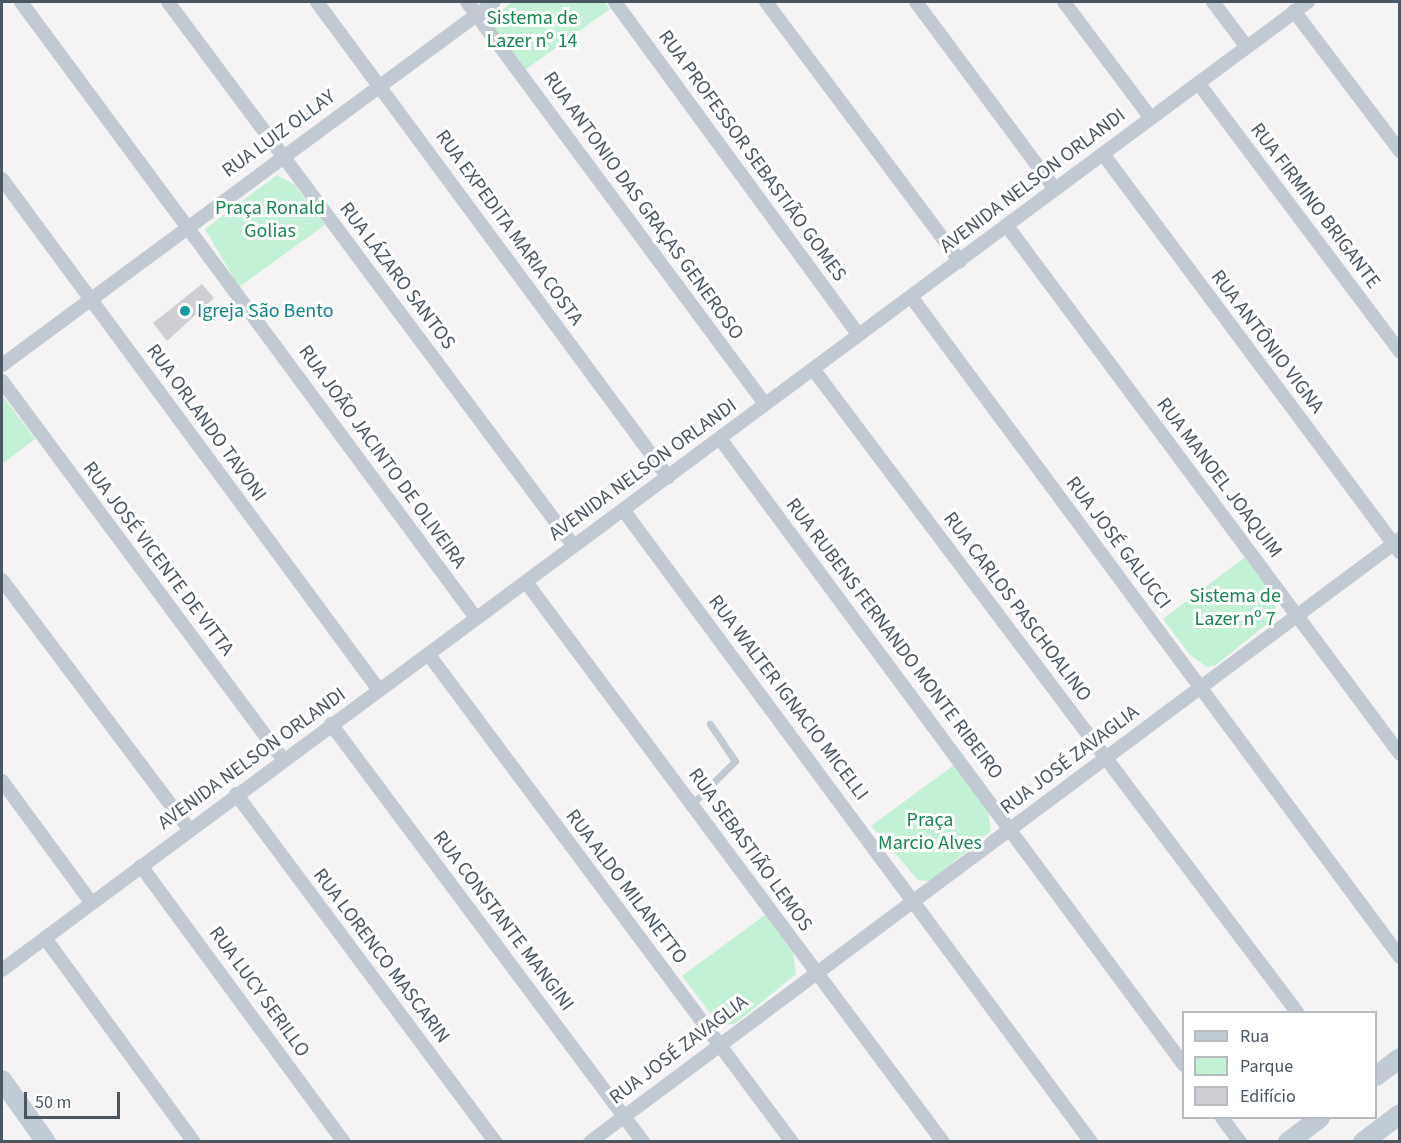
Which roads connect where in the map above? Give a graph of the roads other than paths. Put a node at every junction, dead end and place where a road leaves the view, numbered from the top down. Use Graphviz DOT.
graph roads {
  1 [pos="21,2"];
  2 [pos="168,2"];
  3 [pos="317,2"];
  4 [pos="467,2"];
  5 [pos="494,2"];
  6 [pos="615,2"];
  7 [pos="766,2"];
  8 [pos="916,2"];
  9 [pos="1064,2"];
  10 [pos="1213,2"];
  11 [pos="1308,2"];
  12 [pos="1294,11"];
  13 [pos="477,15"];
  14 [pos="1247,47"];
  15 [pos="1199,84"];
  16 [pos="379,85"];
  17 [pos="1150,117"];
  18 [pos="1400,151"];
  19 [pos="1103,154"];
  20 [pos="283,156"];
  21 [pos="2,179"];
  22 [pos="1054,188"];
  23 [pos="186,224"];
  24 [pos="1007,226"];
  25 [pos="960,261"];
  26 [pos="91,298"];
  27 [pos="912,298"];
  28 [pos="858,334"];
  29 [pos="1400,352"];
  30 [pos="2,365"];
  31 [pos="813,369"];
  32 [pos="2,381"];
  33 [pos="765,404"];
  34 [pos="721,440"];
  35 [pos="668,477"];
  36 [pos="624,511"];
  37 [pos="573,545"];
  38 [pos="1397,545"];
  39 [pos="2,580"];
  40 [pos="526,582"];
  41 [pos="1297,615"];
  42 [pos="476,618"];
  43 [pos="429,655"];
  44 [pos="1201,687"];
  45 [pos="379,690"];
  46 [pos="331,724"];
  47 [pos="710,724"];
  48 [pos="1400,754"];
  49 [pos="1105,757"];
  50 [pos="283,760"];
  51 [pos="2,781"];
  52 [pos="236,794"];
  53 [pos="692,804"];
  54 [pos="189,829"];
  55 [pos="1012,829"];
  56 [pos="141,866"];
  57 [pos="914,900"];
  58 [pos="92,902"];
  59 [pos="45,938"];
  60 [pos="1400,957"];
  61 [pos="2,970"];
  62 [pos="816,973"];
  63 [pos="1296,1011"];
  64 [pos="718,1044"];
  65 [pos="1400,1058"];
  66 [pos="1182,1062"];
  67 [pos="1377,1075"];
  68 [pos="2,1080"];
  69 [pos="1400,1114"];
  70 [pos="624,1116"];
  71 [pos="1223,1119"];
  72 [pos="1319,1119"];
  73 [pos="1379,1121"];
  74 [pos="46,1142"];
  75 [pos="194,1142"];
  76 [pos="344,1142"];
  77 [pos="495,1142"];
  78 [pos="590,1142"];
  79 [pos="643,1142"];
  80 [pos="792,1142"];
  81 [pos="943,1142"];
  82 [pos="1090,1142"];
  83 [pos="1240,1142"];
  84 [pos="1288,1142"];
  85 [pos="1363,1142"];
  1 -- 23 [label="street, RUA JOÃO JACINTO DE OLIVEIRA"];
  2 -- 20 [label="street, RUA LÁZARO SANTOS"];
  3 -- 16 [label="street, RUA EXPEDITA MARIA COSTA"];
  4 -- 13 [label="street, RUA ANTONIO DAS GRAÇAS GENEROSO"];
  5 -- 13 [label="street, RUA LUIZ OLLAY"];
  6 -- 28 [label="street, RUA PROFESSOR SEBASTIÃO GOMES"];
  7 -- 25 [label="street"];
  8 -- 22 [label="street"];
  9 -- 17 [label="street"];
  10 -- 14 [label="street"];
  11 -- 12 [label="street, AVENIDA NELSON ORLANDI"];
  12 -- 14 [label="street, AVENIDA NELSON ORLANDI"];
  12 -- 18 [label="street"];
  13 -- 16 [label="street, RUA LUIZ OLLAY"];
  13 -- 33 [label="street, RUA ANTONIO DAS GRAÇAS GENEROSO"];
  14 -- 15 [label="street, AVENIDA NELSON ORLANDI"];
  15 -- 17 [label="street, AVENIDA NELSON ORLANDI"];
  15 -- 29 [label="street, RUA FIRMINO BRIGANTE"];
  16 -- 20 [label="street, RUA LUIZ OLLAY"];
  16 -- 35 [label="street, RUA EXPEDITA MARIA COSTA"];
  17 -- 19 [label="street, AVENIDA NELSON ORLANDI"];
  19 -- 22 [label="street, AVENIDA NELSON ORLANDI"];
  19 -- 38 [label="street, RUA ANTÔNIO VIGNA"];
  20 -- 23 [label="street, RUA LUIZ OLLAY"];
  20 -- 37 [label="street, RUA LÁZARO SANTOS"];
  21 -- 26 [label="street, RUA ORLANDO TAVONI"];
  22 -- 24 [label="street, AVENIDA NELSON ORLANDI"];
  23 -- 26 [label="street, RUA LUIZ OLLAY"];
  23 -- 42 [label="street, RUA JOÃO JACINTO DE OLIVEIRA"];
  24 -- 25 [label="street, AVENIDA NELSON ORLANDI"];
  24 -- 41 [label="street, RUA MANOEL JOAQUIM"];
  25 -- 27 [label="street, AVENIDA NELSON ORLANDI"];
  26 -- 30 [label="street, RUA LUIZ OLLAY"];
  26 -- 45 [label="street, RUA ORLANDO TAVONI"];
  27 -- 28 [label="street, AVENIDA NELSON ORLANDI"];
  27 -- 44 [label="street, RUA JOSÉ GALUCCI"];
  28 -- 31 [label="street, AVENIDA NELSON ORLANDI"];
  31 -- 33 [label="street, AVENIDA NELSON ORLANDI"];
  31 -- 49 [label="street, RUA CARLOS PASCHOALINO"];
  32 -- 50 [label="street, RUA JOSÉ VICENTE DE VITTA"];
  33 -- 34 [label="street, AVENIDA NELSON ORLANDI"];
  34 -- 35 [label="street, AVENIDA NELSON ORLANDI"];
  34 -- 55 [label="street, RUA RUBENS FERNANDO MONTE RIBEIRO"];
  35 -- 36 [label="street, AVENIDA NELSON ORLANDI"];
  36 -- 37 [label="street, AVENIDA NELSON ORLANDI"];
  36 -- 57 [label="street, RUA WALTER IGNACIO MICELLI"];
  37 -- 40 [label="street, AVENIDA NELSON ORLANDI"];
  38 -- 41 [label="street, RUA JOSÉ ZAVAGLIA"];
  39 -- 54 [label="street"];
  40 -- 42 [label="street, AVENIDA NELSON ORLANDI"];
  40 -- 53 [label="street, RUA SEBASTIÃO LEMOS"];
  41 -- 44 [label="street, RUA JOSÉ ZAVAGLIA"];
  41 -- 48 [label="street, RUA MANOEL JOAQUIM"];
  42 -- 43 [label="street, AVENIDA NELSON ORLANDI"];
  43 -- 45 [label="street, AVENIDA NELSON ORLANDI"];
  43 -- 64 [label="street, RUA ALDO MILANETTO"];
  44 -- 49 [label="street, RUA JOSÉ ZAVAGLIA"];
  44 -- 60 [label="street, RUA JOSÉ GALUCCI"];
  45 -- 46 [label="street, AVENIDA NELSON ORLANDI"];
  46 -- 50 [label="street, AVENIDA NELSON ORLANDI"];
  46 -- 70 [label="street, RUA CONSTANTE MANGINI"];
  47 -- 53 [label="lane"];
  49 -- 55 [label="street, RUA JOSÉ ZAVAGLIA"];
  49 -- 63 [label="street, RUA CARLOS PASCHOALINO"];
  50 -- 52 [label="street, AVENIDA NELSON ORLANDI"];
  51 -- 58 [label="street"];
  52 -- 54 [label="street, AVENIDA NELSON ORLANDI"];
  52 -- 77 [label="street, RUA LORENCO MASCARIN"];
  53 -- 62 [label="street, RUA SEBASTIÃO LEMOS"];
  54 -- 56 [label="street, AVENIDA NELSON ORLANDI"];
  55 -- 57 [label="street, RUA JOSÉ ZAVAGLIA"];
  55 -- 66 [label="street, RUA RUBENS FERNANDO MONTE RIBEIRO"];
  56 -- 58 [label="street, AVENIDA NELSON ORLANDI"];
  56 -- 76 [label="street, RUA LUCY SERILLO"];
  57 -- 62 [label="street, RUA JOSÉ ZAVAGLIA"];
  57 -- 82 [label="street, RUA WALTER IGNACIO MICELLI"];
  58 -- 59 [label="street, AVENIDA NELSON ORLANDI"];
  59 -- 61 [label="street, AVENIDA NELSON ORLANDI"];
  59 -- 75 [label="street"];
  62 -- 64 [label="street, RUA JOSÉ ZAVAGLIA"];
  62 -- 81 [label="street, RUA SEBASTIÃO LEMOS"];
  64 -- 70 [label="street, RUA JOSÉ ZAVAGLIA"];
  64 -- 80 [label="street, RUA ALDO MILANETTO"];
  65 -- 67 [label="main road"];
  68 -- 74 [label="main road"];
  69 -- 73 [label="main road"];
  70 -- 78 [label="street, RUA JOSÉ ZAVAGLIA"];
  70 -- 79 [label="street, RUA CONSTANTE MANGINI"];
  71 -- 83 [label="street"];
  72 -- 84 [label="main road"];
  73 -- 85 [label="main road"];
}
